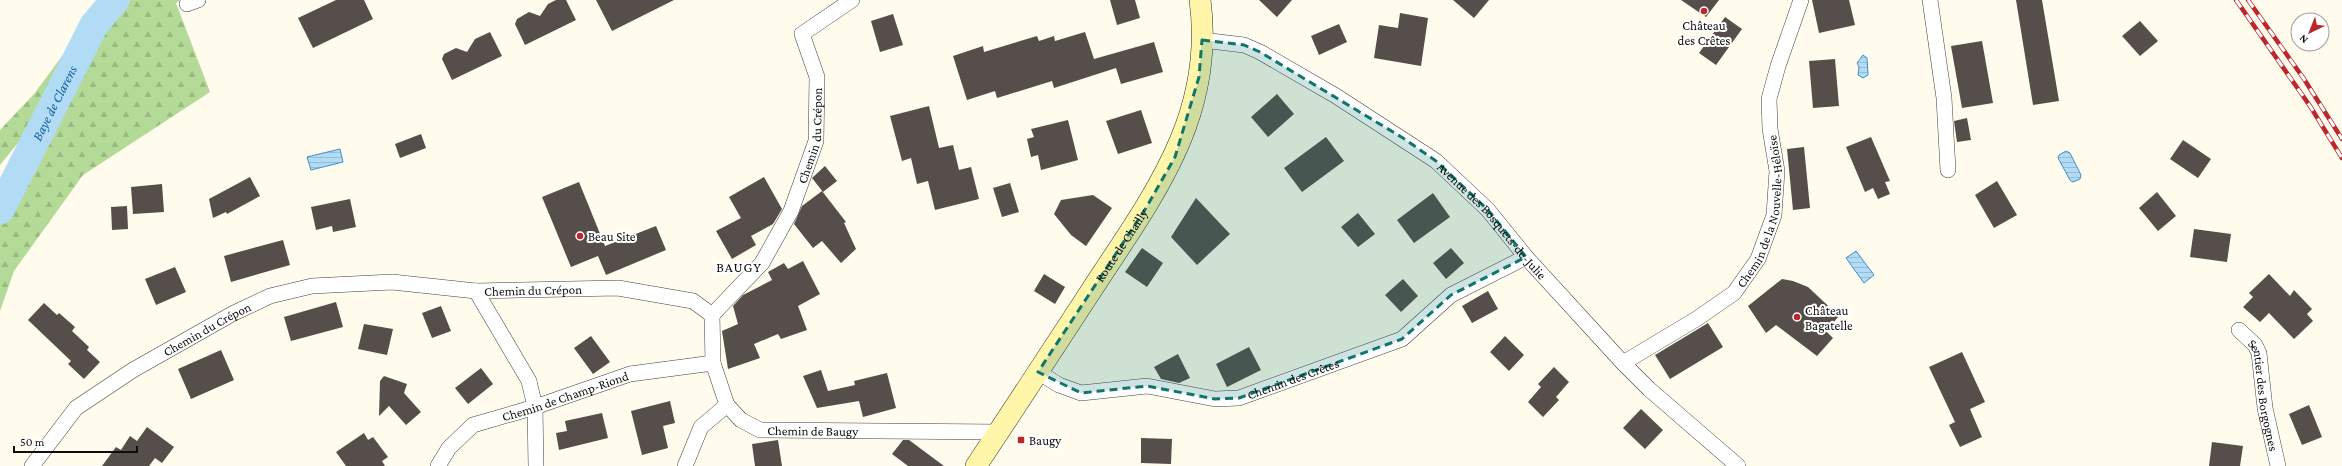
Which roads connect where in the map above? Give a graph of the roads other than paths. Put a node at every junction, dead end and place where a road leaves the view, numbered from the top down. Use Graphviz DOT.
graph roads {
  1 [pos="852,0"];
  2 [pos="1200,0"];
  3 [pos="1801,0"];
  4 [pos="1930,0"];
  5 [pos="1202,40"];
  6 [pos="1948,170"];
  7 [pos="1526,257"];
  8 [pos="476,291"];
  9 [pos="712,315"];
  10 [pos="2239,330"];
  11 [pos="713,363"];
  12 [pos="1622,363"];
  13 [pos="1038,372"];
  14 [pos="727,405"];
  15 [pos="535,407"];
  16 [pos="999,432"];
  17 [pos="32,466"];
  18 [pos="438,466"];
  19 [pos="536,466"];
  20 [pos="685,466"];
  21 [pos="976,466"];
  22 [pos="1738,466"];
  23 [pos="2278,466"];
  1 -- 9 [label="street, Chemin du Crépon"];
  2 -- 5 [label="main road, Route de Chailly"];
  3 -- 12 [label="street, Chemin de la Nouvelle-Héloïse"];
  4 -- 6 [label="street"];
  5 -- 7 [label="street, Avenue des Bosquets-de-Julie"];
  5 -- 13 [label="main road, Route de Chailly"];
  7 -- 12 [label="street, Avenue des Bosquets-de-Julie"];
  7 -- 13 [label="street, Chemin des Crêtes"];
  8 -- 9 [label="street, Chemin du Crépon"];
  8 -- 15 [label="street"];
  8 -- 17 [label="street, Chemin du Crépon"];
  9 -- 11 [label="street, Chemin de Baugy"];
  10 -- 23 [label="street, Sentier des Borgognes"];
  11 -- 14 [label="street, Chemin de Baugy"];
  11 -- 15 [label="street, Chemin de Champ-Riond"];
  12 -- 22 [label="street, Avenue des Bosquets-de-Julie"];
  13 -- 16 [label="main road, Route de Chailly"];
  14 -- 16 [label="street, Chemin de Baugy"];
  14 -- 20 [label="street"];
  15 -- 18 [label="street, Chemin de Champ-Riond"];
  15 -- 19 [label="street"];
  16 -- 21 [label="main road, Route de Chailly"];
}
